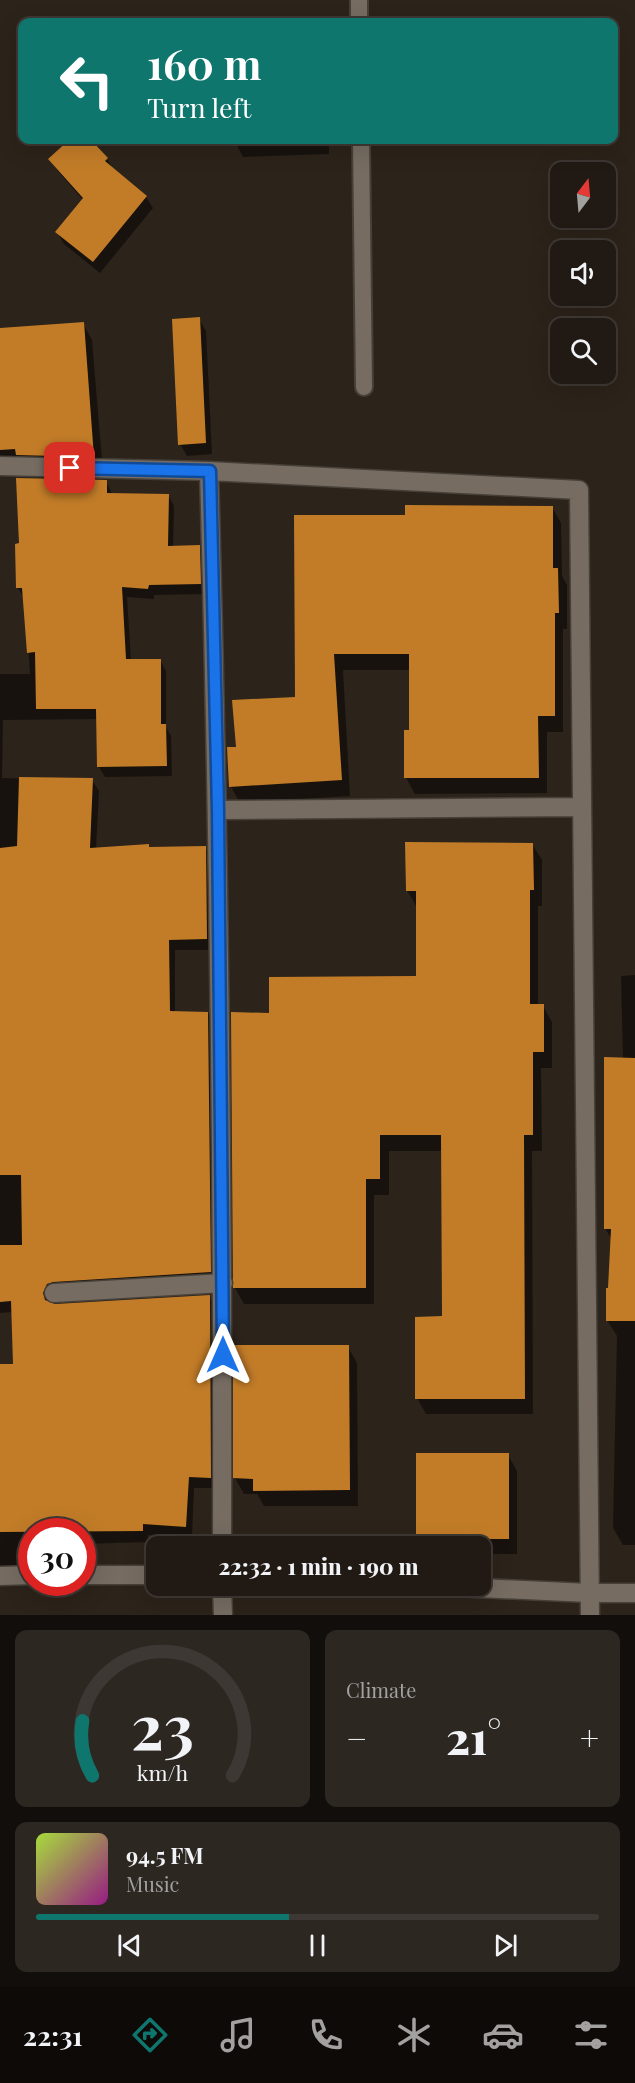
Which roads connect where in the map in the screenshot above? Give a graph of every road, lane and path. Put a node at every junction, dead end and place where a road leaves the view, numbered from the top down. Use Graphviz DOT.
graph roads {
  1 [pos="359,0"];
  2 [pos="359,18"];
  3 [pos="361,144"];
  4 [pos="364,387"];
  5 [pos="0,466"];
  6 [pos="210,471"];
  7 [pos="582,807"];
  8 [pos="218,810"];
  9 [pos="223,1283"];
  10 [pos="54,1293"];
  11 [pos="222,1536"];
  12 [pos="18,1575"];
  13 [pos="96,1575"];
  14 [pos="146,1575"];
  15 [pos="0,1576"];
  16 [pos="491,1588"];
  17 [pos="590,1593"];
  18 [pos="635,1593"];
  19 [pos="222,1596"];
  20 [pos="223,1615"];
  21 [pos="590,1615"];
  1 -- 2 [label="lane"];
  3 -- 4 [label="lane"];
  5 -- 6 [label="street"];
  6 -- 7 [label="street"];
  6 -- 8 [label="street"];
  7 -- 8 [label="street"];
  7 -- 17 [label="street"];
  8 -- 9 [label="street"];
  9 -- 10 [label="street"];
  9 -- 11 [label="street"];
  12 -- 15 [label="street"];
  13 -- 14 [label="street"];
  16 -- 17 [label="street"];
  17 -- 18 [label="street"];
  17 -- 21 [label="street"];
  19 -- 20 [label="street"];
}
